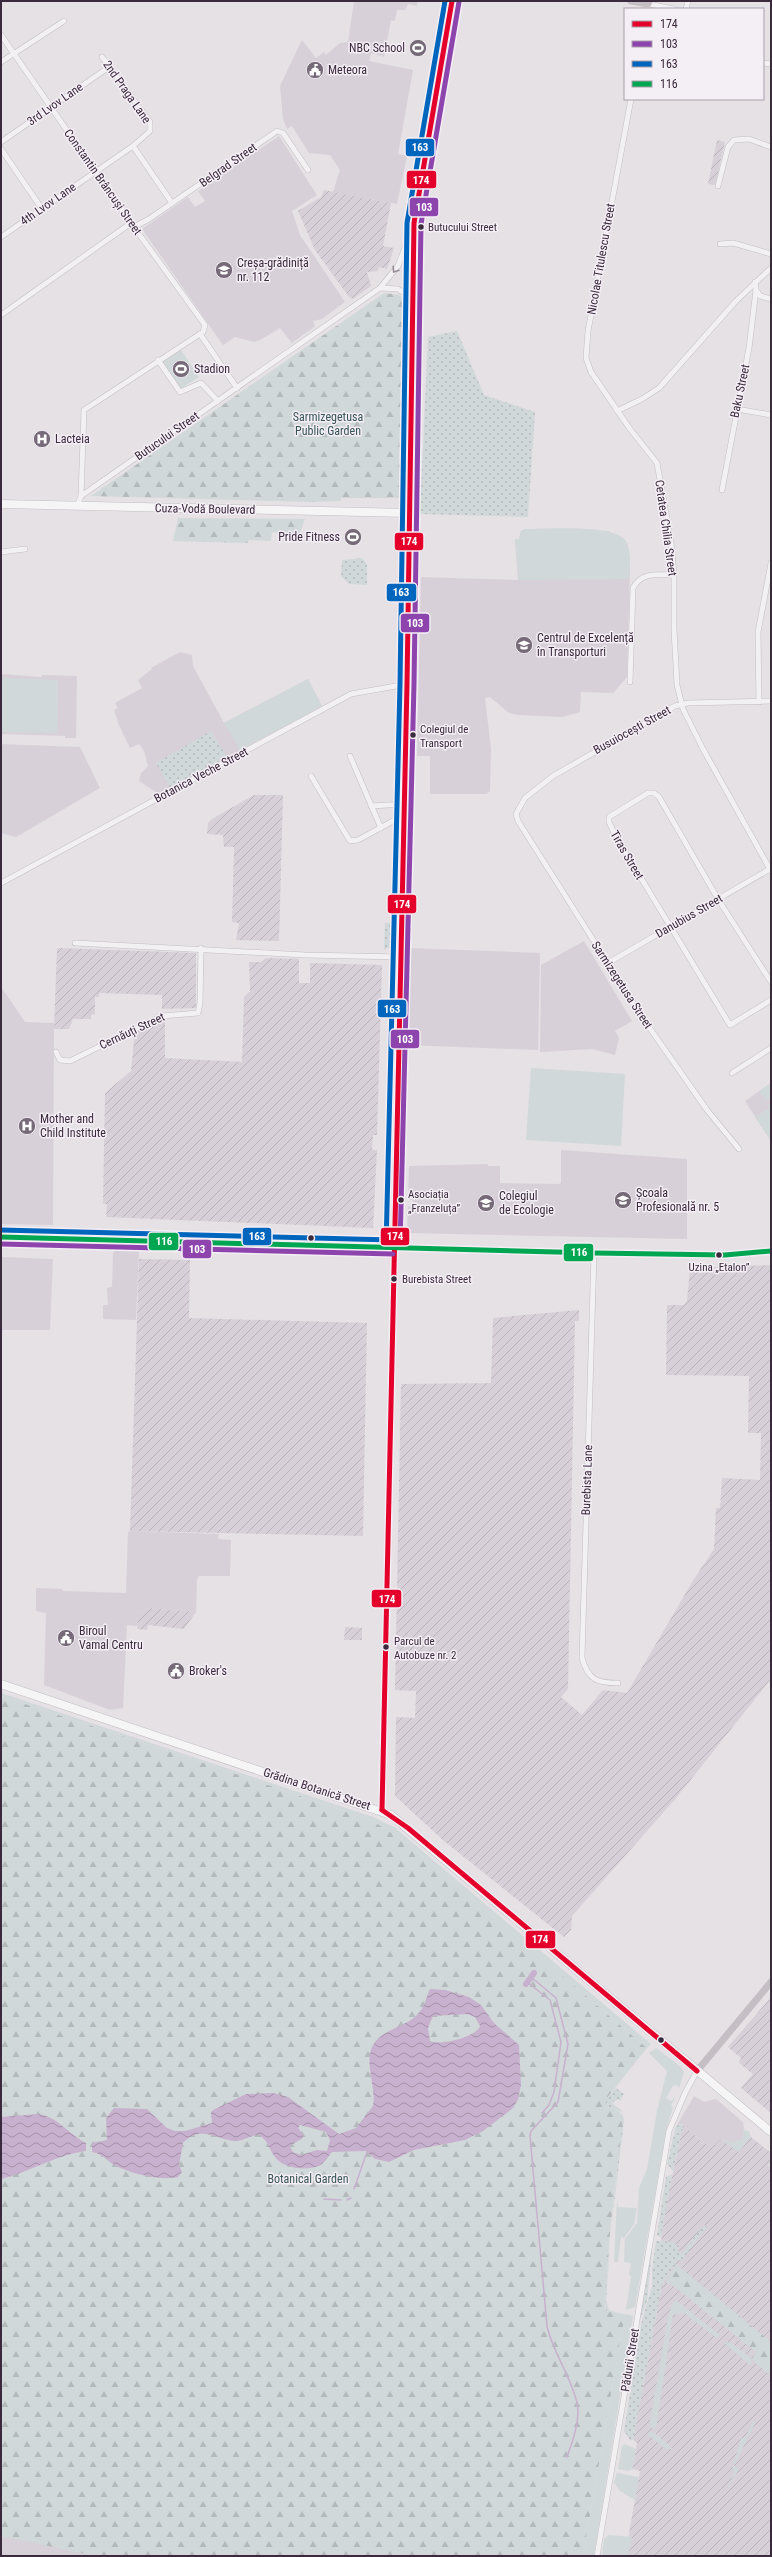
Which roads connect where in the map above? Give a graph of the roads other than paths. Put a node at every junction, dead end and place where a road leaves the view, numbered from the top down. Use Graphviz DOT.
graph roads {
  1 [pos="452,1"];
  2 [pos="631,1"];
  3 [pos="648,5"];
  4 [pos="668,8"];
  5 [pos="64,21"];
  6 [pos="1,35"];
  7 [pos="14,53"];
  8 [pos="102,57"];
  9 [pos="1,62"];
  10 [pos="109,67"];
  11 [pos="631,100"];
  12 [pos="51,107"];
  13 [pos="151,127"];
  14 [pos="1,142"];
  15 [pos="133,146"];
  16 [pos="771,147"];
  17 [pos="1,149"];
  18 [pos="308,170"];
  19 [pos="95,171"];
  20 [pos="718,186"];
  21 [pos="172,203"];
  22 [pos="42,209"];
  23 [pos="414,223"];
  24 [pos="132,225"];
  25 [pos="1,236"];
  26 [pos="720,244"];
  27 [pos="771,254"];
  28 [pos="771,268"];
  29 [pos="755,282"];
  30 [pos="380,288"];
  31 [pos="756,290"];
  32 [pos="413,299"];
  33 [pos="771,300"];
  34 [pos="1,315"];
  35 [pos="200,334"];
  36 [pos="158,360"];
  37 [pos="237,388"];
  38 [pos="218,401"];
  39 [pos="737,409"];
  40 [pos="617,411"];
  41 [pos="771,415"];
  42 [pos="722,490"];
  43 [pos="81,496"];
  44 [pos="1,504"];
  45 [pos="77,506"];
  46 [pos="409,513"];
  47 [pos="25,549"];
  48 [pos="1,552"];
  49 [pos="771,563"];
  50 [pos="674,575"];
  51 [pos="770,577"];
  52 [pos="630,682"];
  53 [pos="407,684"];
  54 [pos="760,702"];
  55 [pos="771,702"];
  56 [pos="682,704"];
  57 [pos="350,756"];
  58 [pos="310,776"];
  59 [pos="404,804"];
  60 [pos="371,806"];
  61 [pos="516,814"];
  62 [pos="404,815"];
  63 [pos="381,828"];
  64 [pos="770,870"];
  65 [pos="1,883"];
  66 [pos="718,899"];
  67 [pos="670,926"];
  68 [pos="75,942"];
  69 [pos="201,948"];
  70 [pos="401,957"];
  71 [pos="608,963"];
  72 [pos="771,982"];
  73 [pos="771,1000"];
  74 [pos="771,1048"];
  75 [pos="56,1052"];
  76 [pos="732,1073"];
  77 [pos="739,1149"];
  78 [pos="1,1237"];
  79 [pos="393,1247"];
  80 [pos="771,1251"];
  81 [pos="594,1252"];
  82 [pos="618,1683"];
  83 [pos="1,1684"];
  84 [pos="382,1810"];
  85 [pos="771,1982"];
  86 [pos="697,2071"];
  87 [pos="771,2132"];
  88 [pos="598,2556"];
  1 -- 23 [label="main road"];
  2 -- 3 [label="main road"];
  3 -- 4 [label="street"];
  5 -- 7 [label="street"];
  6 -- 7 [label="street, Constantin Brâncuși Street"];
  7 -- 9 [label="street"];
  7 -- 12 [label="street, Constantin Brâncuși Street"];
  8 -- 10 [label="street, 2nd Praga Lane"];
  10 -- 12 [label="street, 3rd Lvov Lane"];
  10 -- 13 [label="street, 2nd Praga Lane"];
  11 -- 40 [label="street, Nicolae Titulescu Street"];
  12 -- 14 [label="street, 3rd Lvov Lane"];
  12 -- 19 [label="street, Constantin Brâncuși Street"];
  13 -- 15 [label="street, 4th Lvov Lane"];
  15 -- 19 [label="street, 4th Lvov Lane"];
  15 -- 21 [label="street"];
  16 -- 20 [label="street"];
  17 -- 22 [label="street"];
  18 -- 21 [label="street, Belgrad Street"];
  19 -- 22 [label="street, 4th Lvov Lane"];
  19 -- 24 [label="street, Constantin Brâncuși Street"];
  21 -- 24 [label="street, Belgrad Street"];
  22 -- 25 [label="street, 4th Lvov Lane"];
  23 -- 30 [label="street, Butucului Street, one-way"];
  23 -- 32 [label="main road"];
  24 -- 34 [label="street, Belgrad Street"];
  24 -- 35 [label="street, Constantin Brâncuși Street"];
  26 -- 27 [label="street"];
  28 -- 29 [label="street"];
  29 -- 31 [label="street, Baku Street"];
  29 -- 40 [label="street"];
  30 -- 32 [label="street"];
  30 -- 37 [label="street, Butucului Street"];
  31 -- 33 [label="street"];
  31 -- 39 [label="street, Baku Street"];
  32 -- 46 [label="main road"];
  35 -- 36 [label="street"];
  35 -- 37 [label="street"];
  36 -- 38 [label="street"];
  36 -- 43 [label="street"];
  37 -- 38 [label="street, Butucului Street"];
  38 -- 43 [label="street, Butucului Street"];
  39 -- 41 [label="street"];
  39 -- 42 [label="street, Baku Street"];
  40 -- 50 [label="street, Cetatea Chilia Street"];
  43 -- 45 [label="street"];
  44 -- 45 [label="main road, Cuza-Vodă Boulevard"];
  45 -- 46 [label="main road, Cuza-Vodă Boulevard"];
  46 -- 53 [label="main road"];
  47 -- 48 [label="street"];
  49 -- 51 [label="street"];
  50 -- 52 [label="street"];
  50 -- 56 [label="street, Cetatea Chilia Street"];
  51 -- 54 [label="street"];
  53 -- 59 [label="main road"];
  53 -- 65 [label="street, Botanica Veche Street"];
  54 -- 55 [label="street, Busuiocești Street"];
  54 -- 56 [label="street, Busuiocești Street"];
  56 -- 61 [label="street, Busuiocești Street"];
  56 -- 64 [label="street, Cetatea Chilia Street"];
  57 -- 60 [label="street"];
  58 -- 63 [label="street"];
  59 -- 60 [label="street"];
  59 -- 62 [label="main road"];
  60 -- 63 [label="street"];
  61 -- 71 [label="street, Sarmizegetusa Street"];
  62 -- 63 [label="street"];
  62 -- 70 [label="main road"];
  64 -- 66 [label="street, Danubius Street"];
  66 -- 67 [label="street, Danubius Street"];
  66 -- 67 [label="street, Tiras Street"];
  66 -- 72 [label="street, Tiras Street"];
  67 -- 71 [label="street, Danubius Street"];
  67 -- 73 [label="street, Tiras Street"];
  68 -- 69 [label="street"];
  69 -- 70 [label="street"];
  69 -- 75 [label="street, Cernăuți Street"];
  70 -- 79 [label="main road"];
  71 -- 77 [label="street, Sarmizegetusa Street"];
  74 -- 76 [label="street"];
  78 -- 79 [label="main road"];
  79 -- 81 [label="main road"];
  79 -- 84 [label="main road"];
  80 -- 81 [label="main road"];
  81 -- 82 [label="street, Burebista Lane"];
  83 -- 84 [label="main road, Grădina Botanică Street"];
  84 -- 86 [label="main road, Grădina Botanică Street"];
  85 -- 86 [label="main road, Pădurii Street"];
  86 -- 87 [label="main road, Grădina Botanică Street"];
  86 -- 88 [label="street, Pădurii Street"];
}
